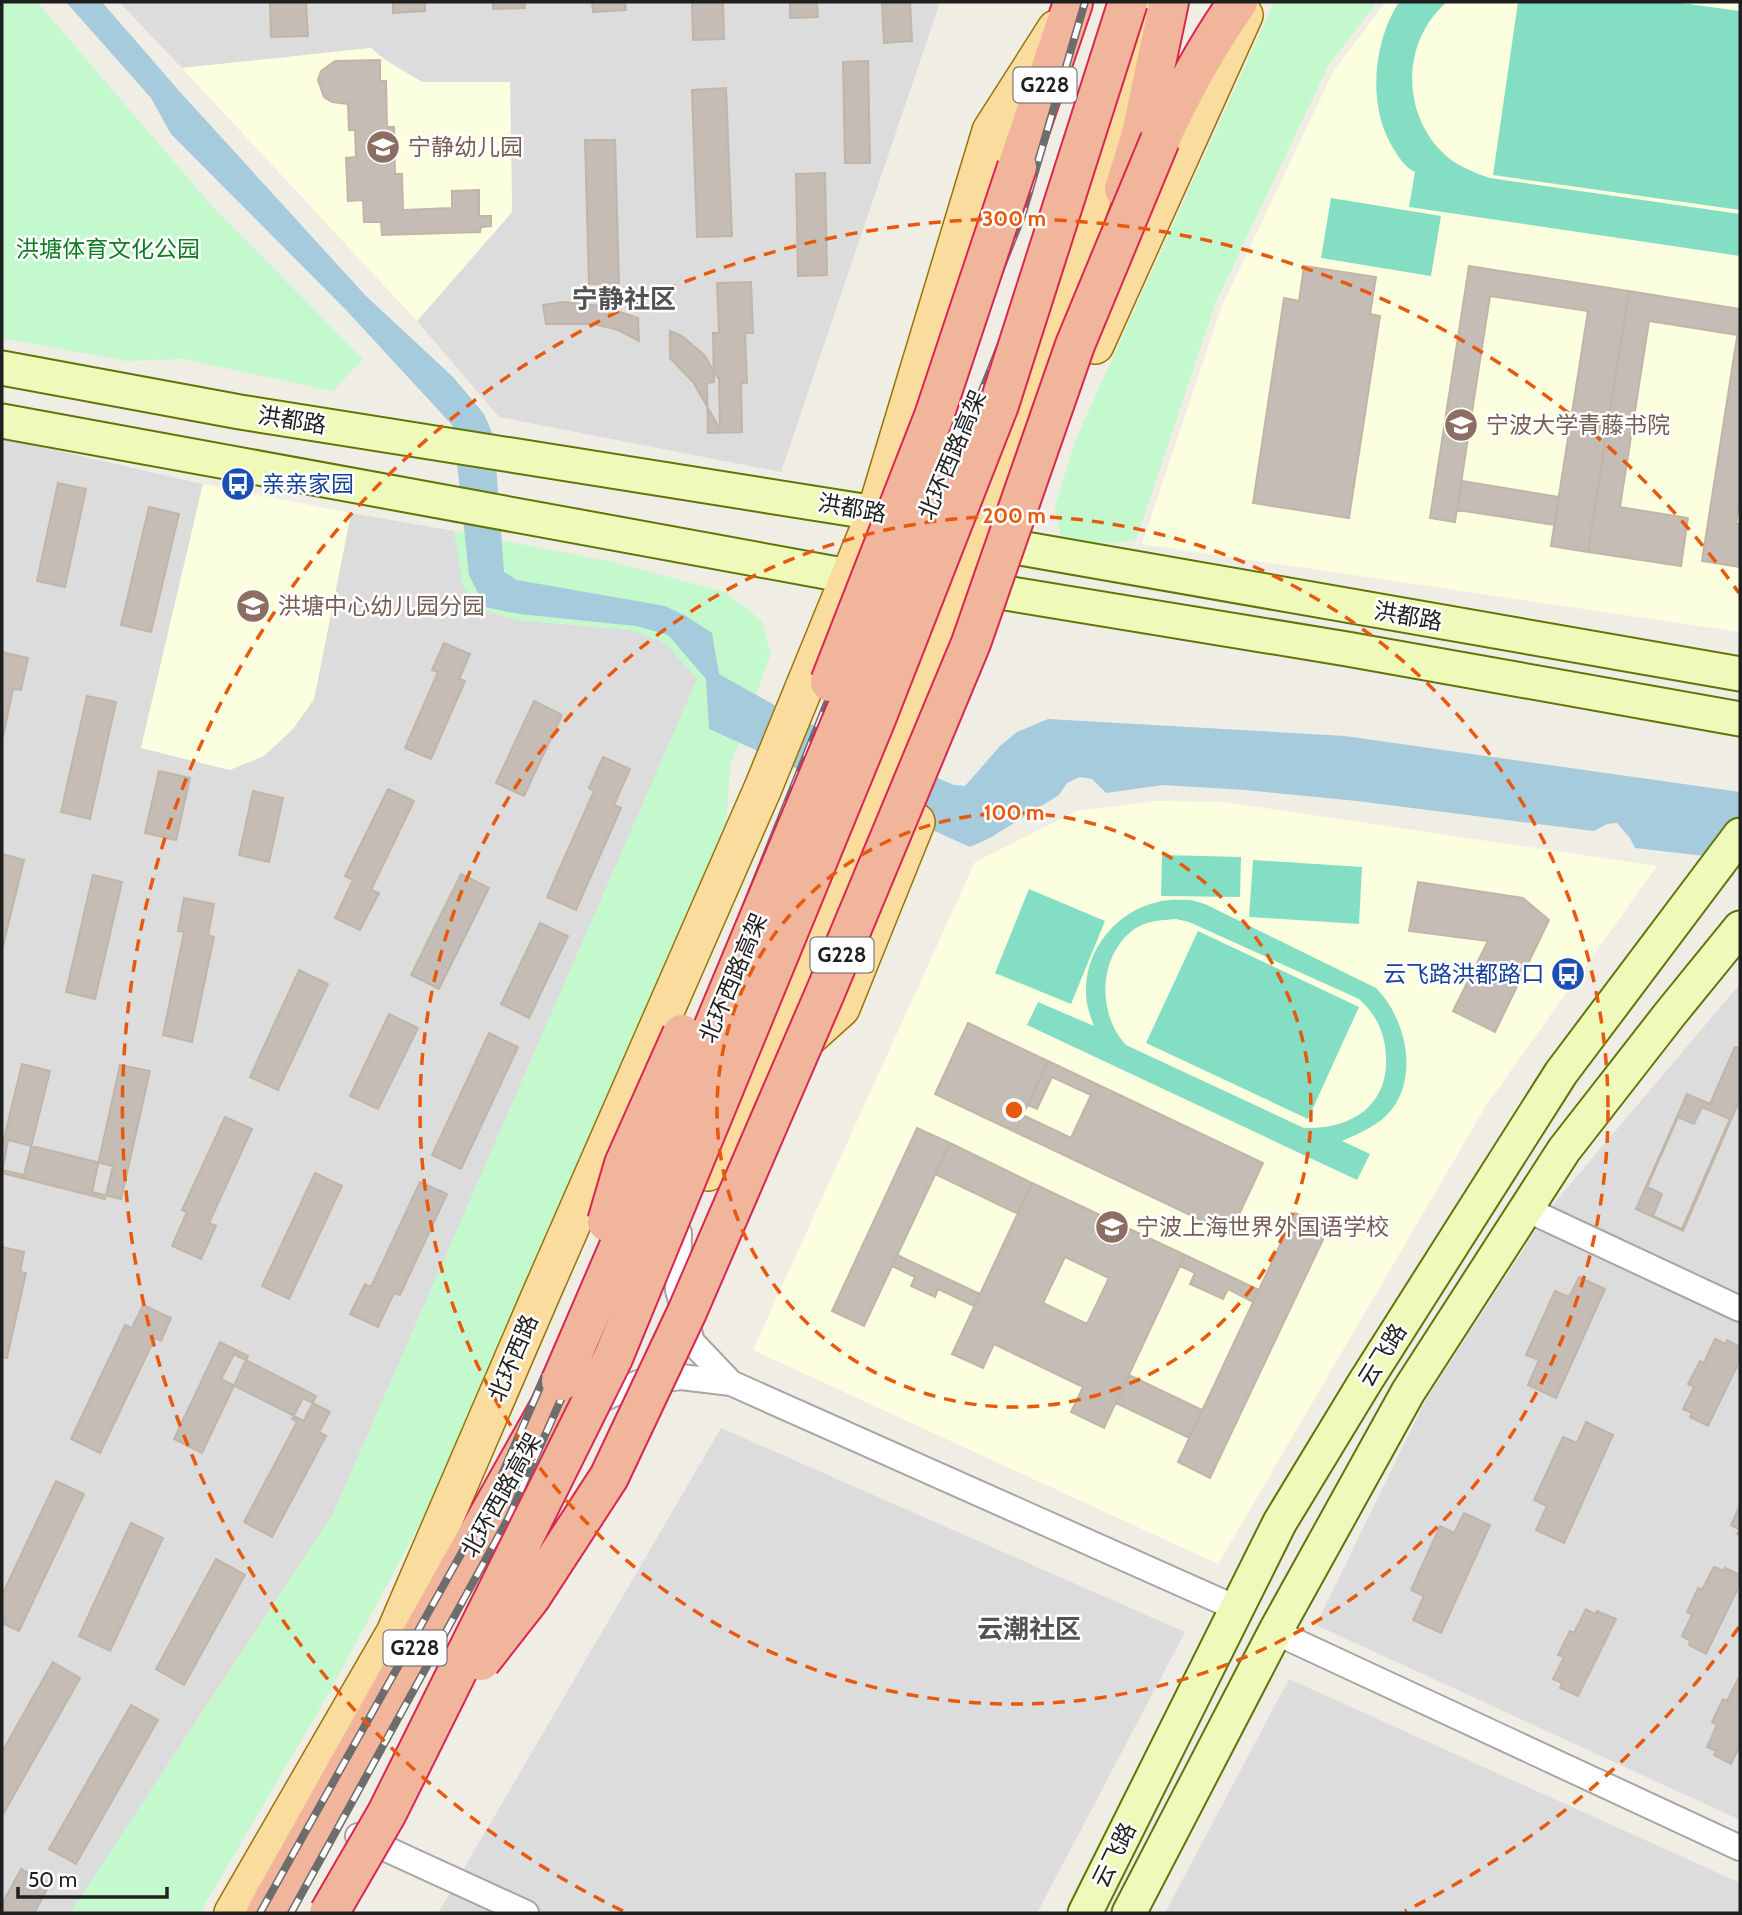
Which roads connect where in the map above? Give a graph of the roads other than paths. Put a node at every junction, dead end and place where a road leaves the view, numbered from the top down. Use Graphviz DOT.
graph roads {
  1 [pos="1084,2"];
  2 [pos="1129,2"];
  3 [pos="1153,2"];
  4 [pos="1170,2"];
  5 [pos="1226,2"];
  6 [pos="1238,2"];
  7 [pos="1251,2"];
  8 [pos="1211,41"];
  9 [pos="1151,137"];
  10 [pos="2,368"];
  11 [pos="2,422"];
  12 [pos="876,512"];
  13 [pos="976,533"];
  14 [pos="1020,548"];
  15 [pos="848,576"];
  16 [pos="954,585"];
  17 [pos="1003,593"];
  18 [pos="1740,674"];
  19 [pos="1740,719"];
  20 [pos="1740,835"];
  21 [pos="1740,928"];
  22 [pos="743,1096"];
  23 [pos="1526,1209"];
  24 [pos="679,1233"];
  25 [pos="1740,1308"];
  26 [pos="561,1381"];
  27 [pos="731,1383"];
  28 [pos="598,1401"];
  29 [pos="1236,1608"];
  30 [pos="1275,1632"];
  31 [pos="432,1723"];
  32 [pos="355,1835"];
  33 [pos="1740,1847"];
  34 [pos="233,1913"];
  35 [pos="266,1913"];
  36 [pos="310,1913"];
  37 [pos="329,1913"];
  38 [pos="526,1913"];
  39 [pos="1085,1913"];
  40 [pos="1129,1913"];
  1 -- 12 [label="main road, 北环西路"];
  1 -- 26 [label="highway, G228, bridge"];
  1 -- 26 [label="highway, 北环西路高架, bridge"];
  2 -- 31 [label="highway, 北环西路高架, bridge"];
  3 -- 13 [label="main road"];
  4 -- 9 [label="highway"];
  5 -- 8 [label="highway"];
  6 -- 8 [label="highway, G228"];
  7 -- 14 [label="main road"];
  8 -- 9 [label="highway, G228"];
  9 -- 31 [label="highway, G228, bridge"];
  10 -- 12 [label="main road, 洪都路"];
  11 -- 15 [label="main road, 洪都路"];
  12 -- 13 [label="main road, 洪都路"];
  12 -- 15 [label="main road, 北环西路"];
  13 -- 14 [label="main road, 洪都路"];
  13 -- 16 [label="main road"];
  14 -- 17 [label="main road"];
  14 -- 18 [label="main road, 洪都路"];
  15 -- 16 [label="main road, 洪都路"];
  15 -- 34 [label="main road, 北环西路"];
  16 -- 17 [label="main road, 洪都路"];
  16 -- 22 [label="main road"];
  17 -- 19 [label="main road, 洪都路"];
  17 -- 22 [label="main road"];
  20 -- 29 [label="main road, 云飞路"];
  21 -- 23 [label="main road, 云飞路"];
  22 -- 24 [label="main road"];
  23 -- 25 [label="street"];
  23 -- 30 [label="main road, 云飞路"];
  24 -- 27 [label="street"];
  24 -- 28 [label="main road"];
  26 -- 35 [label="highway, 北环西路高架 / G228"];
  27 -- 28 [label="street"];
  27 -- 29 [label="street"];
  28 -- 32 [label="main road"];
  29 -- 39 [label="main road, 云飞路"];
  30 -- 33 [label="street"];
  30 -- 40 [label="main road, 云飞路"];
  31 -- 37 [label="highway, 北环西路高架 / G228, bridge"];
  32 -- 36 [label="main road"];
  32 -- 38 [label="street"];
}
